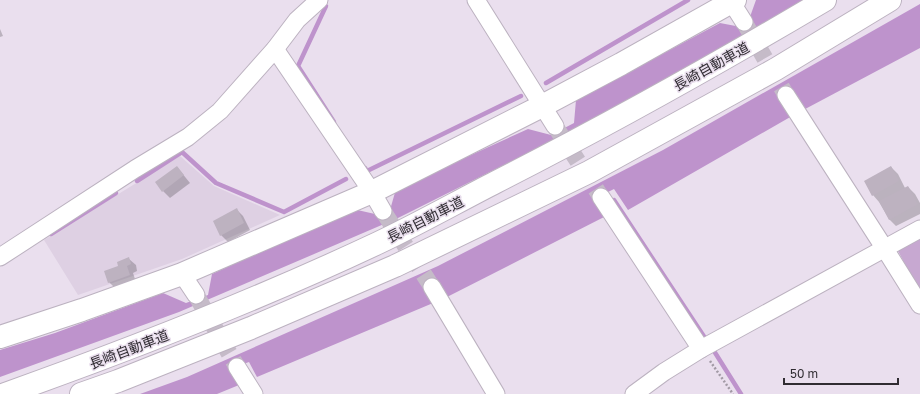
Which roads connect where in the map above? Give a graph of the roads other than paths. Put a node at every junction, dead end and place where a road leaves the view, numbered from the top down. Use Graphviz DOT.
graph roads {
  1 [pos="319,0"];
  2 [pos="476,0"];
  3 [pos="825,0"];
  4 [pos="890,0"];
  5 [pos="732,1"];
  6 [pos="744,22"];
  7 [pos="275,49"];
  8 [pos="786,95"];
  9 [pos="542,106"];
  10 [pos="555,126"];
  11 [pos="372,192"];
  12 [pos="601,197"];
  13 [pos="383,211"];
  14 [pos="920,229"];
  15 [pos="885,248"];
  16 [pos="0,257"];
  17 [pos="182,274"];
  18 [pos="432,287"];
  19 [pos="196,295"];
  20 [pos="920,305"];
  21 [pos="0,337"];
  22 [pos="701,349"];
  23 [pos="237,367"];
  24 [pos="5,394"];
  25 [pos="81,394"];
  26 [pos="254,394"];
  27 [pos="496,394"];
  28 [pos="634,394"];
  1 -- 7 [label="street"];
  2 -- 9 [label="street"];
  3 -- 24 [label="main road, 長崎自動車道"];
  4 -- 25 [label="main road, 長崎自動車道"];
  5 -- 6 [label="street"];
  5 -- 9 [label="main road"];
  7 -- 11 [label="street"];
  7 -- 16 [label="street"];
  8 -- 15 [label="street"];
  9 -- 10 [label="street"];
  9 -- 11 [label="main road"];
  11 -- 13 [label="street"];
  11 -- 17 [label="main road"];
  12 -- 22 [label="street"];
  14 -- 15 [label="street"];
  15 -- 20 [label="street"];
  15 -- 22 [label="street"];
  17 -- 19 [label="street"];
  17 -- 21 [label="main road"];
  18 -- 27 [label="street"];
  22 -- 28 [label="street"];
  23 -- 26 [label="street"];
}
